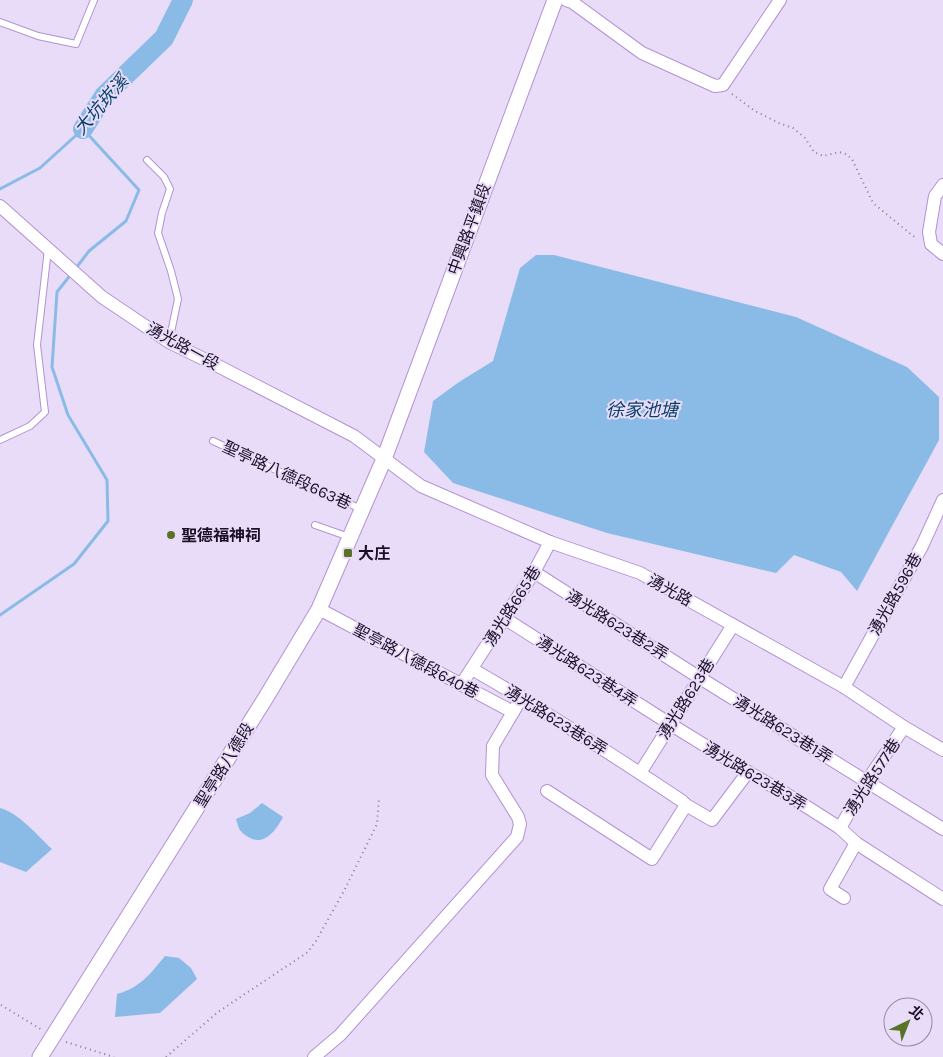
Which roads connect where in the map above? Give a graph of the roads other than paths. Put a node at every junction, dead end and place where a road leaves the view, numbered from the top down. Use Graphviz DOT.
graph roads {
  1 [pos="94,0"];
  2 [pos="555,0"];
  3 [pos="780,0"];
  4 [pos="573,1"];
  5 [pos="0,22"];
  6 [pos="147,160"];
  7 [pos="943,185"];
  8 [pos="0,206"];
  9 [pos="48,249"];
  10 [pos="943,254"];
  11 [pos="169,342"];
  12 [pos="0,440"];
  13 [pos="213,441"];
  14 [pos="384,459"];
  15 [pos="943,500"];
  16 [pos="361,509"];
  17 [pos="315,525"];
  18 [pos="350,538"];
  19 [pos="550,542"];
  20 [pos="534,572"];
  21 [pos="318,609"];
  22 [pos="504,618"];
  23 [pos="734,625"];
  24 [pos="472,668"];
  25 [pos="700,678"];
  26 [pos="461,685"];
  27 [pos="844,687"];
  28 [pos="522,698"];
  29 [pos="513,712"];
  30 [pos="670,724"];
  31 [pos="904,727"];
  32 [pos="943,750"];
  33 [pos="640,772"];
  34 [pos="748,772"];
  35 [pos="867,781"];
  36 [pos="547,791"];
  37 [pos="686,805"];
  38 [pos="840,828"];
  39 [pos="943,829"];
  40 [pos="856,843"];
  41 [pos="844,898"];
  42 [pos="943,899"];
  43 [pos="40,1057"];
  44 [pos="314,1057"];
  1 -- 5 [label="lane"];
  2 -- 14 [label="street, 中興路平鎮段"];
  3 -- 4 [label="street"];
  6 -- 11 [label="lane"];
  7 -- 10 [label="street"];
  8 -- 9 [label="street, 湧光路一段"];
  9 -- 11 [label="street, 湧光路一段"];
  9 -- 12 [label="lane"];
  11 -- 14 [label="street, 湧光路一段"];
  13 -- 16 [label="lane, 聖亭路八德段663巷"];
  14 -- 16 [label="street, 聖亭路八德段"];
  14 -- 19 [label="street, 湧光路"];
  15 -- 27 [label="street, 湧光路596巷"];
  16 -- 18 [label="street, 聖亭路八德段"];
  17 -- 18 [label="lane"];
  18 -- 21 [label="street, 聖亭路八德段"];
  19 -- 20 [label="street, 湧光路665巷"];
  19 -- 23 [label="street, 湧光路"];
  20 -- 22 [label="street, 湧光路665巷"];
  20 -- 25 [label="street, 湧光路623巷2弄"];
  21 -- 26 [label="street, 聖亭路八德段640巷"];
  21 -- 43 [label="street, 聖亭路八德段"];
  22 -- 24 [label="street, 湧光路665巷"];
  22 -- 30 [label="street, 湧光路623巷4弄"];
  23 -- 25 [label="street, 湧光路623巷"];
  23 -- 27 [label="street, 湧光路"];
  24 -- 26 [label="street, 湧光路665巷"];
  24 -- 28 [label="street, 湧光路623巷6弄"];
  25 -- 30 [label="street, 湧光路623巷"];
  25 -- 35 [label="street, 湧光路623巷1弄"];
  26 -- 29 [label="street, 聖亭路八德段640巷"];
  27 -- 31 [label="street, 湧光路"];
  28 -- 29 [label="street"];
  28 -- 33 [label="street, 湧光路623巷6弄"];
  29 -- 44 [label="street"];
  30 -- 33 [label="street, 湧光路623巷"];
  30 -- 34 [label="street, 湧光路623巷3弄"];
  31 -- 32 [label="street, 湧光路"];
  31 -- 35 [label="street, 湧光路577巷"];
  33 -- 37 [label="street, 湧光路623巷6弄"];
  34 -- 37 [label="street, 湧光路623巷6弄"];
  34 -- 38 [label="street, 湧光路623巷3弄"];
  35 -- 38 [label="street, 湧光路577巷"];
  35 -- 39 [label="street, 湧光路623巷1弄"];
  36 -- 37 [label="street"];
  38 -- 40 [label="street, 湧光路623巷3弄"];
  40 -- 41 [label="street"];
  40 -- 42 [label="street, 湧光路623巷3弄"];
}
